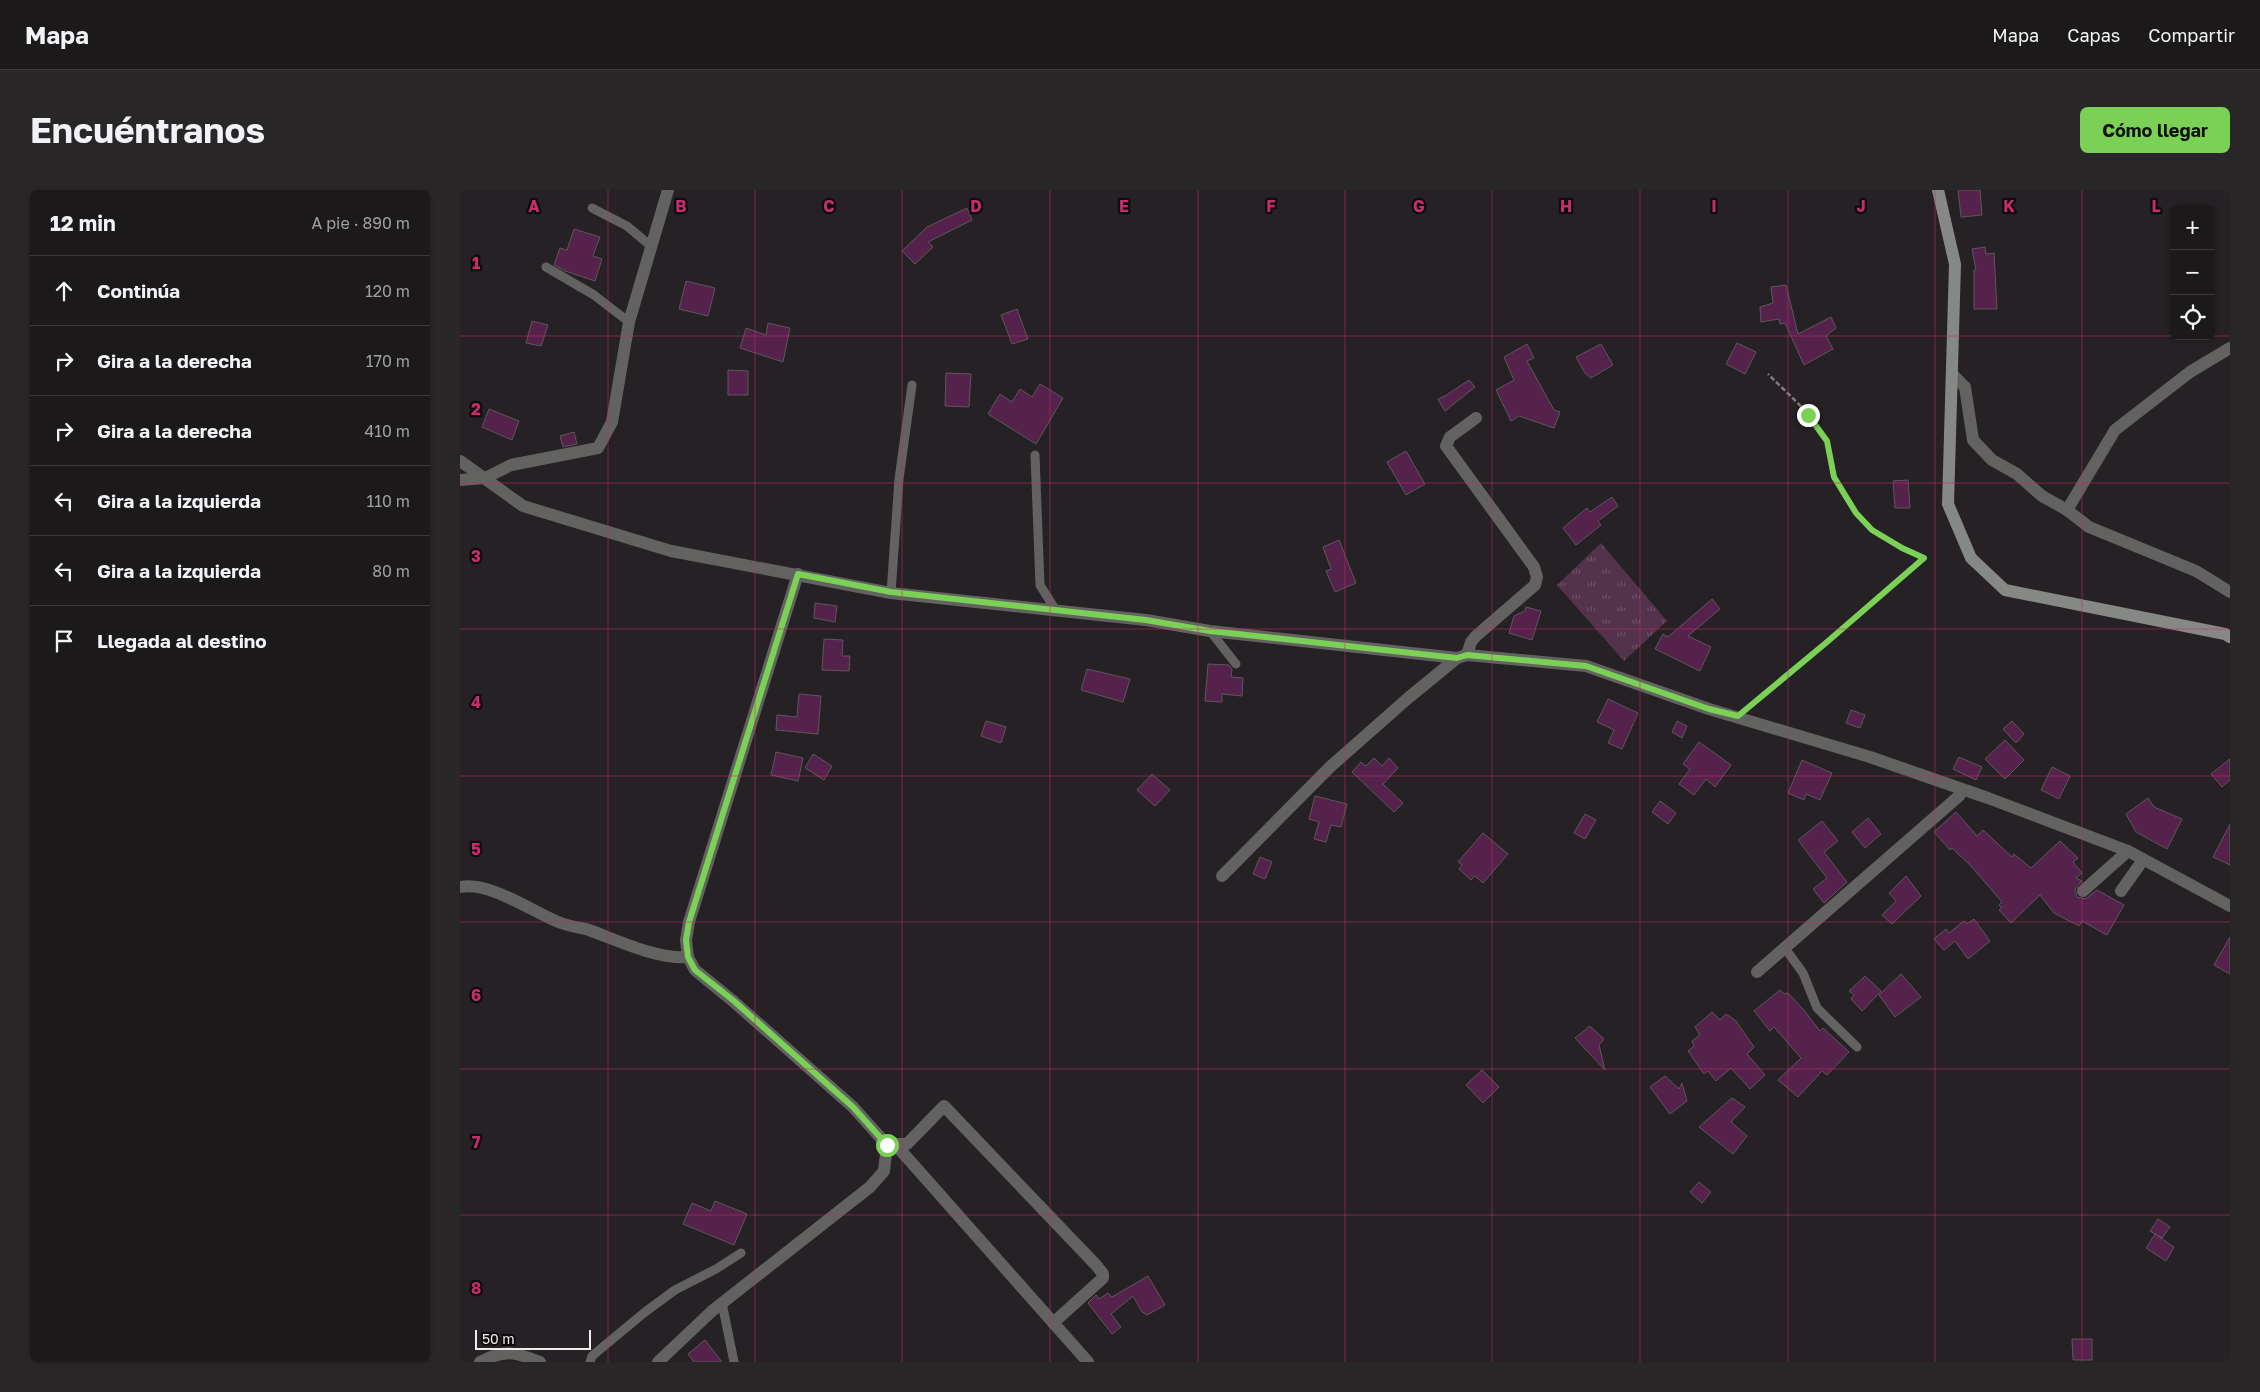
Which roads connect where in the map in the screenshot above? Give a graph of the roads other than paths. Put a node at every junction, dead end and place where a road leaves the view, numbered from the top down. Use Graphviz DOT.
graph roads {
  1 [pos="668,190"];
  2 [pos="1938,190"];
  3 [pos="592,208"];
  4 [pos="652,247"];
  5 [pos="546,267"];
  6 [pos="629,322"];
  7 [pos="2230,348"];
  8 [pos="1952,374"];
  9 [pos="912,385"];
  10 [pos="1476,418"];
  11 [pos="1035,455"];
  12 [pos="460,461"];
  13 [pos="485,478"];
  14 [pos="460,480"];
  15 [pos="2067,510"];
  16 [pos="798,574"];
  17 [pos="891,592"];
  18 [pos="2230,592"];
  19 [pos="1055,609"];
  20 [pos="1210,631"];
  21 [pos="2230,637"];
  22 [pos="1462,656"];
  23 [pos="1236,664"];
  24 [pos="1963,790"];
  25 [pos="2128,851"];
  26 [pos="2143,860"];
  27 [pos="1222,876"];
  28 [pos="460,887"];
  29 [pos="2083,891"];
  30 [pos="2121,891"];
  31 [pos="2230,906"];
  32 [pos="1784,947"];
  33 [pos="688,957"];
  34 [pos="1757,972"];
  35 [pos="1857,1047"];
  36 [pos="891,1144"];
  37 [pos="741,1253"];
  38 [pos="722,1303"];
  39 [pos="1053,1324"];
  40 [pos="480,1362"];
  41 [pos="540,1362"];
  42 [pos="590,1362"];
  43 [pos="658,1362"];
  44 [pos="734,1362"];
  45 [pos="1088,1362"];
  1 -- 4 [label="street"];
  2 -- 8 [label="main road"];
  3 -- 4 [label="lane"];
  4 -- 6 [label="street"];
  5 -- 6 [label="lane"];
  6 -- 13 [label="street"];
  7 -- 15 [label="street"];
  8 -- 15 [label="street"];
  8 -- 21 [label="main road"];
  9 -- 17 [label="lane"];
  10 -- 22 [label="street"];
  11 -- 19 [label="lane"];
  12 -- 13 [label="street"];
  13 -- 14 [label="street"];
  13 -- 16 [label="street"];
  15 -- 18 [label="street"];
  16 -- 17 [label="street"];
  16 -- 33 [label="street"];
  17 -- 19 [label="street"];
  19 -- 20 [label="street"];
  20 -- 22 [label="street"];
  20 -- 23 [label="lane"];
  22 -- 24 [label="street"];
  22 -- 27 [label="street"];
  24 -- 25 [label="street"];
  24 -- 32 [label="street"];
  25 -- 26 [label="street"];
  25 -- 29 [label="street"];
  26 -- 30 [label="street"];
  26 -- 31 [label="street"];
  28 -- 33 [label="street"];
  32 -- 34 [label="street"];
  32 -- 35 [label="lane"];
  33 -- 36 [label="street"];
  36 -- 38 [label="street"];
  36 -- 39 [label="street"];
  36 -- 39 [label="street"];
  37 -- 42 [label="lane"];
  38 -- 43 [label="street"];
  38 -- 44 [label="lane"];
  39 -- 45 [label="street"];
  40 -- 41 [label="street"];
}
